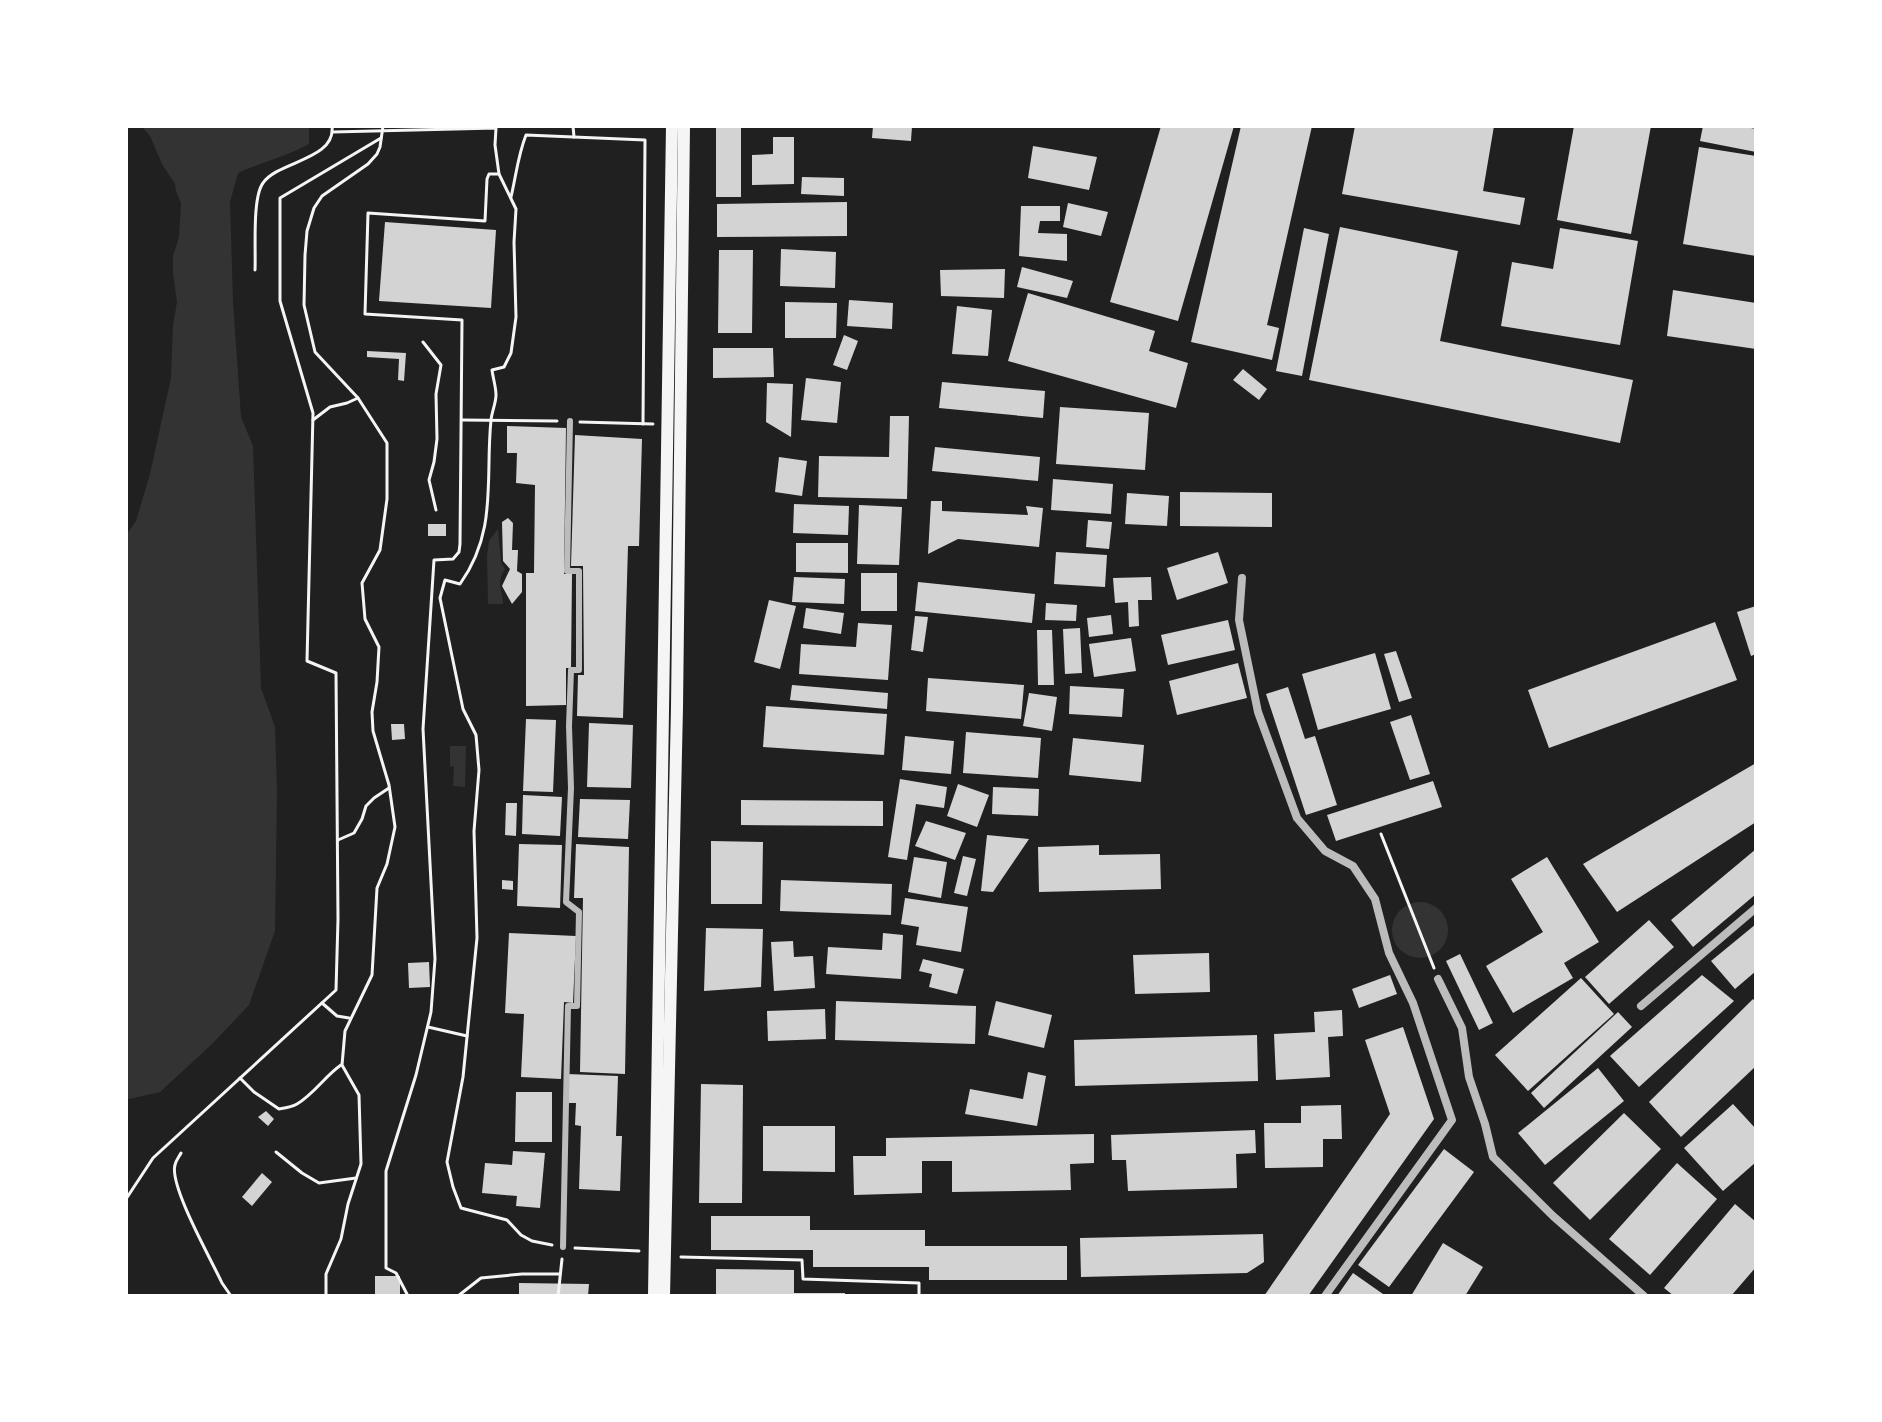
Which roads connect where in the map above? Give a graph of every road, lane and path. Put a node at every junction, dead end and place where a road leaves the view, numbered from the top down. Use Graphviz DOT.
graph roads {
  1 [pos="332,126"];
  2 [pos="383,126"];
  3 [pos="573,126"];
  4 [pos="672,126"];
  5 [pos="684,126"];
  6 [pos="333,132"];
  7 [pos="381,132"];
  8 [pos="574,137"];
  9 [pos="381,138"];
  10 [pos="499,174"];
  11 [pos="511,197"];
  12 [pos="255,270"];
  13 [pos="423,342"];
  14 [pos="358,398"];
  15 [pos="491,419"];
  16 [pos="313,420"];
  17 [pos="462,420"];
  18 [pos="570,421"];
  19 [pos="643,424"];
  20 [pos="436,510"];
  21 [pos="1242,578"];
  22 [pos="389,788"];
  23 [pos="1381,834"];
  24 [pos="338,840"];
  25 [pos="1756,908"];
  26 [pos="1438,979"];
  27 [pos="322,1003"];
  28 [pos="1641,1006"];
  29 [pos="351,1019"];
  30 [pos="428,1027"];
  31 [pos="467,1036"];
  32 [pos="342,1065"];
  33 [pos="240,1078"];
  34 [pos="276,1152"];
  35 [pos="181,1153"];
  36 [pos="356,1178"];
  37 [pos="126,1199"];
  38 [pos="563,1247"];
  39 [pos="660,1254"];
  40 [pos="560,1274"];
  41 [pos="231,1296"];
  42 [pos="326,1296"];
  43 [pos="408,1296"];
  44 [pos="458,1296"];
  45 [pos="558,1296"];
  46 [pos="654,1296"];
  47 [pos="664,1296"];
  48 [pos="919,1296"];
  49 [pos="1325,1296"];
  50 [pos="1644,1296"];
  1 -- 6 [label="path"];
  2 -- 7 [label="path"];
  3 -- 8 [label="path"];
  4 -- 39 [label="main road"];
  5 -- 39 [label="main road"];
  6 -- 7 [label="path"];
  6 -- 12 [label="path"];
  7 -- 9 [label="path"];
  7 -- 10 [label="path"];
  8 -- 11 [label="path"];
  8 -- 19 [label="path"];
  9 -- 14 [label="path"];
  9 -- 16 [label="path"];
  10 -- 11 [label="path"];
  10 -- 17 [label="path"];
  11 -- 15 [label="path"];
  13 -- 20 [label="path"];
  14 -- 16 [label="path"];
  14 -- 22 [label="path"];
  15 -- 17 [label="path"];
  15 -- 31 [label="path"];
  16 -- 24 [label="path"];
  17 -- 30 [label="path"];
  18 -- 38 [label="street"];
  21 -- 49 [label="street"];
  22 -- 24 [label="path"];
  22 -- 29 [label="path"];
  23 -- 26 [label="path"];
  24 -- 27 [label="path"];
  25 -- 28 [label="street"];
  26 -- 50 [label="street"];
  27 -- 29 [label="path"];
  27 -- 33 [label="path"];
  29 -- 32 [label="path"];
  30 -- 31 [label="path"];
  30 -- 43 [label="path"];
  31 -- 38 [label="path"];
  32 -- 33 [label="path"];
  32 -- 36 [label="path"];
  33 -- 37 [label="path"];
  34 -- 36 [label="path"];
  35 -- 41 [label="path"];
  36 -- 42 [label="path"];
  38 -- 39 [label="path"];
  38 -- 40 [label="path"];
  39 -- 46 [label="main road"];
  39 -- 47 [label="main road"];
  39 -- 48 [label="path"];
  40 -- 44 [label="path"];
  40 -- 45 [label="path"];
}
